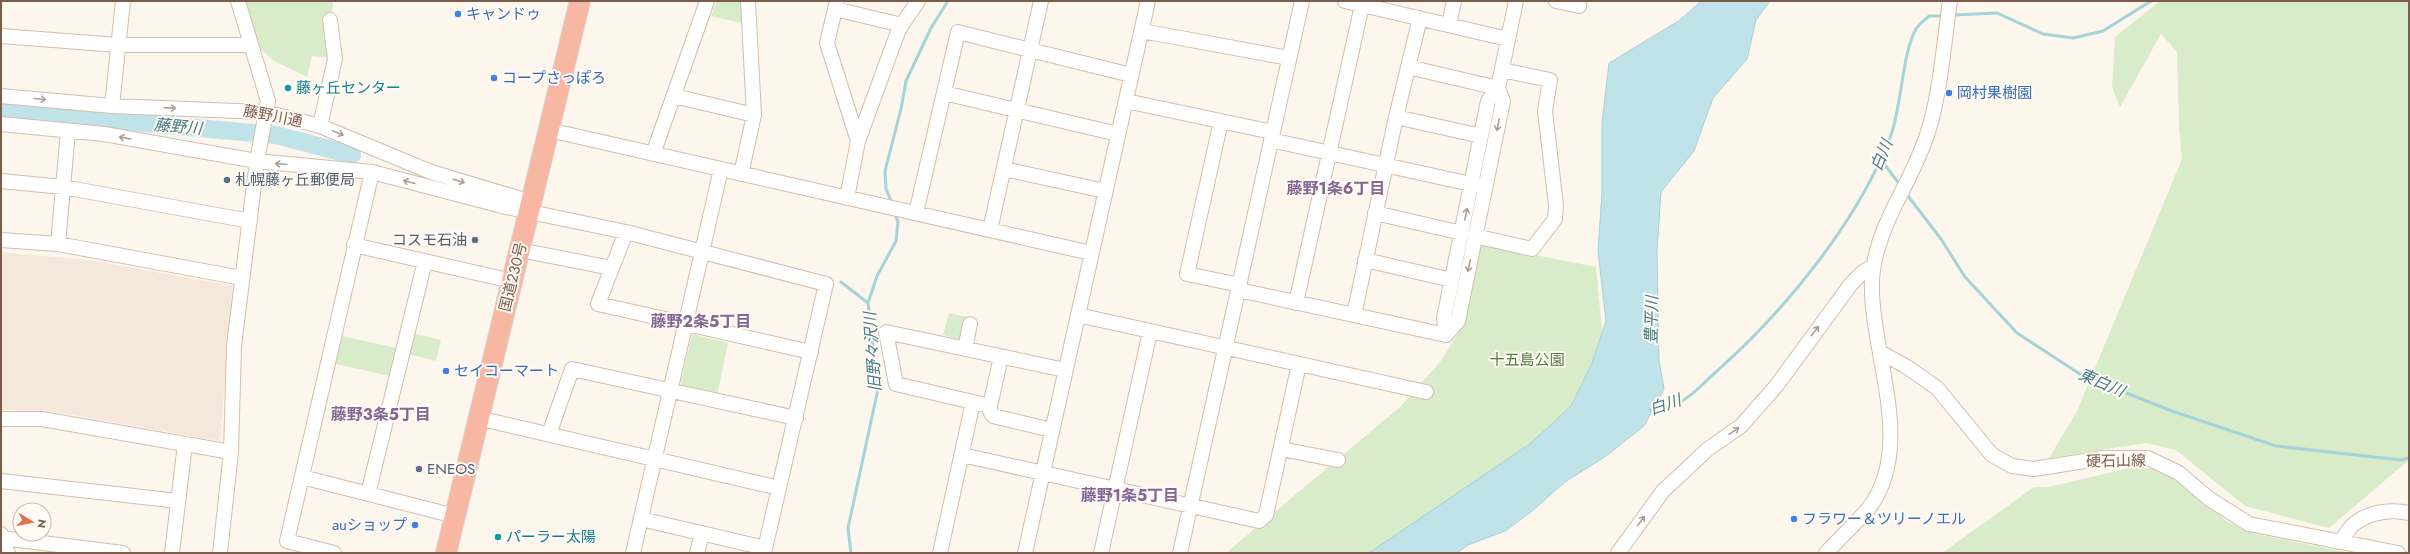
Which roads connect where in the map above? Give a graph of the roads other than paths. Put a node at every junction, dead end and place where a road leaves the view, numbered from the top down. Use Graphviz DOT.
graph roads {
  1 [pos="123,1"];
  2 [pos="238,1"];
  3 [pos="580,1"];
  4 [pos="707,1"];
  5 [pos="748,1"];
  6 [pos="918,1"];
  7 [pos="1041,1"];
  8 [pos="1148,1"];
  9 [pos="1302,1"];
  10 [pos="1345,1"];
  11 [pos="1454,1"];
  12 [pos="1516,1"];
  13 [pos="1556,1"];
  14 [pos="1950,1"];
  15 [pos="1377,4"];
  16 [pos="836,5"];
  17 [pos="1362,5"];
  18 [pos="1580,6"];
  19 [pos="1420,18"];
  20 [pos="330,20"];
  21 [pos="902,25"];
  22 [pos="1449,25"];
  23 [pos="1142,31"];
  24 [pos="1,36"];
  25 [pos="1508,39"];
  26 [pos="118,45"];
  27 [pos="250,45"];
  28 [pos="1030,50"];
  29 [pos="1289,58"];
  30 [pos="1408,67"];
  31 [pos="1502,70"];
  32 [pos="1132,75"];
  33 [pos="1498,88"];
  34 [pos="944,93"];
  35 [pos="1,96"];
  36 [pos="674,96"];
  37 [pos="1126,101"];
  38 [pos="112,106"];
  39 [pos="1017,110"];
  40 [pos="265,115"];
  41 [pos="754,115"];
  42 [pos="1396,117"];
  43 [pos="1220,121"];
  44 [pos="1,124"];
  45 [pos="320,126"];
  46 [pos="549,130"];
  47 [pos="68,131"];
  48 [pos="1118,134"];
  49 [pos="1272,136"];
  50 [pos="1481,136"];
  51 [pos="858,141"];
  52 [pos="1328,153"];
  53 [pos="653,154"];
  54 [pos="258,157"];
  55 [pos="1386,165"];
  56 [pos="721,169"];
  57 [pos="1004,169"];
  58 [pos="372,172"];
  59 [pos="741,174"];
  60 [pos="1,181"];
  61 [pos="1478,186"];
  62 [pos="63,187"];
  63 [pos="1106,191"];
  64 [pos="847,198"];
  65 [pos="530,207"];
  66 [pos="909,212"];
  67 [pos="1375,213"];
  68 [pos="250,221"];
  69 [pos="990,230"];
  70 [pos="626,232"];
  71 [pos="1468,234"];
  72 [pos="1,240"];
  73 [pos="58,244"];
  74 [pos="354,246"];
  75 [pos="520,250"];
  76 [pos="702,252"];
  77 [pos="1091,253"];
  78 [pos="1365,260"];
  79 [pos="425,261"];
  80 [pos="1873,266"];
  81 [pos="611,268"];
  82 [pos="242,278"];
  83 [pos="1452,280"];
  84 [pos="512,281"];
  85 [pos="1239,288"];
  86 [pos="1296,303"];
  87 [pos="1078,315"];
  88 [pos="1354,315"];
  89 [pos="686,324"];
  90 [pos="970,324"];
  91 [pos="1150,332"];
  92 [pos="1446,335"];
  93 [pos="965,349"];
  94 [pos="1226,349"];
  95 [pos="811,352"];
  96 [pos="1880,352"];
  97 [pos="1001,357"];
  98 [pos="1299,364"];
  99 [pos="1065,370"];
  100 [pos="670,390"];
  101 [pos="1426,392"];
  102 [pos="973,402"];
  103 [pos="990,406"];
  104 [pos="478,418"];
  105 [pos="796,418"];
  106 [pos="1,419"];
  107 [pos="1052,430"];
  108 [pos="549,434"];
  109 [pos="186,444"];
  110 [pos="1281,449"];
  111 [pos="231,452"];
  112 [pos="962,454"];
  113 [pos="654,460"];
  114 [pos="1338,460"];
  115 [pos="1043,472"];
  116 [pos="302,477"];
  117 [pos="1,481"];
  118 [pos="779,488"];
  119 [pos="1116,489"];
  120 [pos="368,494"];
  121 [pos="178,501"];
  122 [pos="1190,506"];
  123 [pos="2409,513"];
  124 [pos="455,516"];
  125 [pos="641,519"];
  126 [pos="702,533"];
  127 [pos="2,536"];
  128 [pos="2340,542"];
  129 [pos="765,550"];
  130 [pos="8,553"];
  131 [pos="123,553"];
  132 [pos="172,553"];
  133 [pos="220,553"];
  134 [pos="334,553"];
  135 [pos="446,553"];
  136 [pos="633,553"];
  137 [pos="697,553"];
  138 [pos="940,553"];
  139 [pos="1025,553"];
  140 [pos="1102,553"];
  141 [pos="1180,553"];
  142 [pos="1618,553"];
  143 [pos="1826,553"];
  144 [pos="2398,553"];
  1 -- 26 [label="street"];
  2 -- 27 [label="street"];
  3 -- 46 [label="highway, 国道230号"];
  4 -- 36 [label="street"];
  5 -- 41 [label="street"];
  6 -- 21 [label="street"];
  7 -- 28 [label="street"];
  8 -- 23 [label="street"];
  9 -- 29 [label="street"];
  10 -- 17 [label="street"];
  11 -- 22 [label="street"];
  12 -- 25 [label="street"];
  13 -- 18 [label="street"];
  14 -- 80 [label="street"];
  15 -- 17 [label="street"];
  15 -- 19 [label="street"];
  16 -- 21 [label="street"];
  16 -- 51 [label="street"];
  17 -- 52 [label="street"];
  19 -- 22 [label="street"];
  19 -- 30 [label="street"];
  20 -- 45 [label="street"];
  21 -- 51 [label="street"];
  22 -- 25 [label="street"];
  23 -- 29 [label="street"];
  23 -- 32 [label="street"];
  24 -- 26 [label="street"];
  25 -- 31 [label="street"];
  26 -- 27 [label="street"];
  26 -- 38 [label="street"];
  27 -- 40 [label="street"];
  28 -- 32 [label="street"];
  28 -- 34 [label="street"];
  28 -- 39 [label="street"];
  29 -- 49 [label="street"];
  30 -- 33 [label="street"];
  30 -- 42 [label="street"];
  31 -- 33 [label="street"];
  31 -- 71 [label="street"];
  32 -- 37 [label="street"];
  33 -- 50 [label="street"];
  33 -- 61 [label="street, one-way"];
  34 -- 39 [label="street"];
  34 -- 66 [label="street"];
  35 -- 38 [label="street, 藤野川通, one-way"];
  36 -- 41 [label="street"];
  36 -- 53 [label="street"];
  37 -- 43 [label="street"];
  37 -- 48 [label="street"];
  38 -- 40 [label="street, 藤野川通, one-way"];
  39 -- 48 [label="street"];
  39 -- 57 [label="street"];
  40 -- 45 [label="street, 藤野川通"];
  40 -- 54 [label="street"];
  41 -- 59 [label="street"];
  42 -- 50 [label="street"];
  42 -- 55 [label="street"];
  43 -- 49 [label="street"];
  43 -- 85 [label="street"];
  44 -- 47 [label="street"];
  45 -- 65 [label="street, 藤野川通, one-way"];
  46 -- 53 [label="street"];
  46 -- 65 [label="highway, 国道230号"];
  54 -- 47 [label="street, one-way"];
  47 -- 62 [label="street"];
  48 -- 63 [label="street"];
  49 -- 52 [label="street"];
  49 -- 85 [label="street"];
  50 -- 61 [label="street"];
  51 -- 64 [label="street"];
  52 -- 55 [label="street"];
  52 -- 86 [label="street"];
  53 -- 56 [label="street"];
  58 -- 54 [label="street, one-way"];
  54 -- 68 [label="street"];
  55 -- 61 [label="street"];
  55 -- 67 [label="street"];
  56 -- 59 [label="street"];
  56 -- 76 [label="street"];
  57 -- 63 [label="street"];
  57 -- 69 [label="street"];
  65 -- 58 [label="street, one-way"];
  58 -- 74 [label="street"];
  59 -- 64 [label="street"];
  60 -- 62 [label="street"];
  61 -- 71 [label="street"];
  62 -- 68 [label="street"];
  62 -- 73 [label="street"];
  63 -- 77 [label="street"];
  64 -- 66 [label="street"];
  65 -- 70 [label="street"];
  65 -- 75 [label="highway, 国道230号"];
  66 -- 69 [label="street"];
  67 -- 71 [label="street"];
  67 -- 78 [label="street"];
  68 -- 82 [label="street"];
  69 -- 77 [label="street"];
  70 -- 76 [label="street"];
  70 -- 81 [label="street"];
  71 -- 83 [label="street"];
  71 -- 92 [label="street, one-way"];
  72 -- 73 [label="street"];
  73 -- 82 [label="street"];
  74 -- 79 [label="street"];
  74 -- 116 [label="street"];
  75 -- 81 [label="street"];
  75 -- 84 [label="highway, 国道230号"];
  76 -- 89 [label="street"];
  76 -- 95 [label="street"];
  77 -- 87 [label="street"];
  78 -- 83 [label="street"];
  78 -- 88 [label="street"];
  79 -- 84 [label="street"];
  79 -- 120 [label="street"];
  80 -- 96 [label="street"];
  142 -- 80 [label="street, one-way"];
  81 -- 89 [label="street"];
  82 -- 111 [label="street"];
  83 -- 92 [label="street"];
  84 -- 104 [label="highway, 国道230号"];
  85 -- 86 [label="street"];
  85 -- 94 [label="street"];
  86 -- 88 [label="street"];
  87 -- 91 [label="street"];
  87 -- 99 [label="street"];
  88 -- 92 [label="street"];
  89 -- 95 [label="street"];
  89 -- 100 [label="street"];
  90 -- 93 [label="street"];
  91 -- 94 [label="street"];
  91 -- 119 [label="street"];
  93 -- 97 [label="street"];
  93 -- 102 [label="street"];
  94 -- 98 [label="street"];
  94 -- 122 [label="street"];
  95 -- 105 [label="street"];
  96 -- 128 [label="street, 硬石山線"];
  96 -- 143 [label="street"];
  97 -- 99 [label="street"];
  97 -- 103 [label="street"];
  98 -- 101 [label="street"];
  98 -- 110 [label="street"];
  99 -- 107 [label="street"];
  100 -- 105 [label="street"];
  100 -- 108 [label="street"];
  100 -- 113 [label="street"];
  102 -- 103 [label="street"];
  102 -- 112 [label="street"];
  103 -- 107 [label="street"];
  104 -- 108 [label="street"];
  104 -- 124 [label="highway, 国道230号"];
  105 -- 118 [label="street"];
  106 -- 109 [label="street"];
  107 -- 115 [label="street"];
  108 -- 113 [label="street"];
  109 -- 111 [label="street"];
  109 -- 121 [label="street"];
  110 -- 114 [label="street"];
  110 -- 122 [label="street"];
  111 -- 133 [label="street"];
  112 -- 115 [label="street"];
  112 -- 138 [label="street"];
  113 -- 118 [label="street"];
  113 -- 125 [label="street"];
  115 -- 119 [label="street"];
  115 -- 139 [label="street"];
  116 -- 120 [label="street"];
  116 -- 134 [label="street"];
  117 -- 121 [label="street"];
  118 -- 129 [label="street"];
  119 -- 122 [label="street"];
  119 -- 140 [label="street"];
  120 -- 124 [label="street"];
  121 -- 132 [label="street"];
  122 -- 141 [label="street"];
  123 -- 128 [label="street"];
  124 -- 135 [label="highway, 国道230号"];
  125 -- 126 [label="street"];
  125 -- 136 [label="street"];
  126 -- 129 [label="street"];
  126 -- 137 [label="street"];
  127 -- 130 [label="street"];
  127 -- 131 [label="street"];
  128 -- 144 [label="street, 硬石山線"];
}
